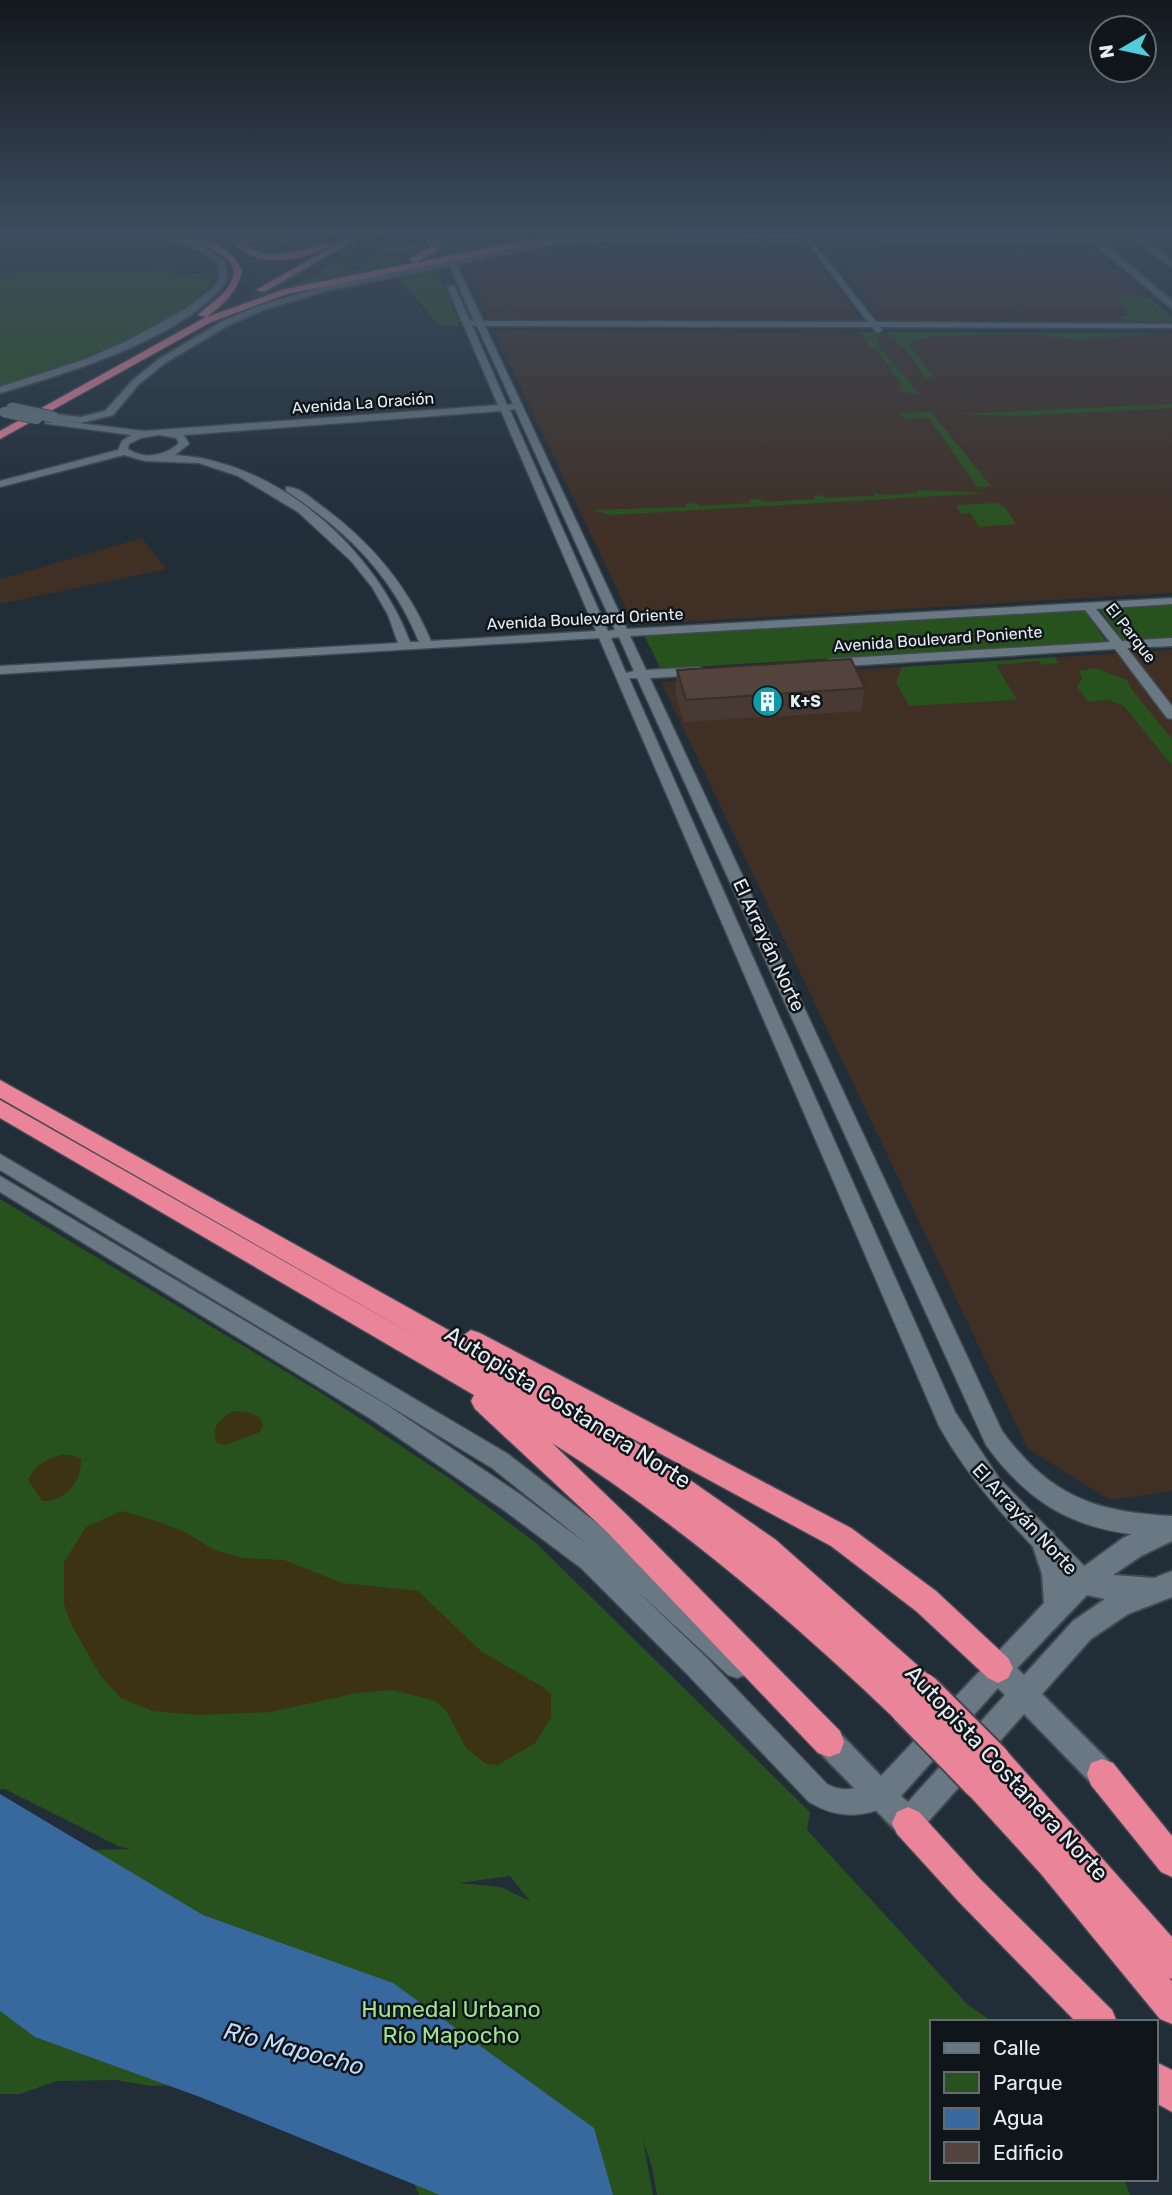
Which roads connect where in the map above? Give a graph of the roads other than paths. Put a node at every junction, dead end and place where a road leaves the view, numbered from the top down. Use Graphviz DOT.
graph roads {
  1 [pos="147,332"];
  2 [pos="179,332"];
  3 [pos="181,332"];
  4 [pos="209,332"];
  5 [pos="470,332"];
  6 [pos="484,332"];
  7 [pos="0,390"];
  8 [pos="519,407"];
  9 [pos="504,408"];
  10 [pos="4,409"];
  11 [pos="53,422"];
  12 [pos="0,428"];
  13 [pos="210,430"];
  14 [pos="146,433"];
  15 [pos="167,433"];
  16 [pos="0,436"];
  17 [pos="184,444"];
  18 [pos="123,449"];
  19 [pos="159,457"];
  20 [pos="0,484"];
  21 [pos="1172,601"];
  22 [pos="1088,606"];
  23 [pos="623,633"];
  24 [pos="604,634"];
  25 [pos="1172,642"];
  26 [pos="426,643"];
  27 [pos="405,645"];
  28 [pos="1118,645"];
  29 [pos="816,664"];
  30 [pos="0,670"];
  31 [pos="707,670"];
  32 [pos="631,675"];
  33 [pos="1172,715"];
  34 [pos="0,1088"];
  35 [pos="0,1108"];
  36 [pos="0,1161"];
  37 [pos="0,1183"];
  38 [pos="356,1290"];
  39 [pos="434,1359"];
  40 [pos="500,1461"];
  41 [pos="483,1481"];
  42 [pos="1172,1527"];
  43 [pos="1044,1541"];
  44 [pos="1083,1581"];
  45 [pos="1164,1587"];
  46 [pos="1057,1608"];
  47 [pos="998,1668"];
  48 [pos="1023,1693"];
  49 [pos="915,1698"];
  50 [pos="829,1742"];
  51 [pos="987,1771"];
  52 [pos="1102,1774"];
  53 [pos="883,1796"];
  54 [pos="908,1823"];
  55 [pos="1172,1840"];
  56 [pos="1172,1861"];
  57 [pos="1172,1962"];
  58 [pos="1172,2007"];
  59 [pos="1098,2020"];
  60 [pos="1158,2081"];
  61 [pos="1172,2095"];
  1 -- 7 [label="street"];
  2 -- 12 [label="highway"];
  3 -- 16 [label="highway"];
  4 -- 11 [label="street"];
  5 -- 9 [label="street, El Arrayán Norte"];
  6 -- 8 [label="street, El Arrayán Norte"];
  8 -- 9 [label="street, Avenida La Oración"];
  8 -- 23 [label="street, El Arrayán Norte"];
  9 -- 13 [label="street, Avenida La Oración"];
  9 -- 24 [label="street, El Arrayán Norte"];
  10 -- 11 [label="street, bridge"];
  11 -- 14 [label="street, Avenida La Oración"];
  11 -- 18 [label="street"];
  13 -- 15 [label="street, Avenida La Oración"];
  13 -- 17 [label="street, Avenida La Oración"];
  14 -- 15 [label="street, Avenida La Oración"];
  14 -- 18 [label="street"];
  15 -- 17 [label="street"];
  17 -- 19 [label="street, Avenida La Oración"];
  17 -- 26 [label="street"];
  18 -- 19 [label="street"];
  18 -- 20 [label="street"];
  19 -- 27 [label="street"];
  21 -- 22 [label="street, Avenida Boulevard Oriente"];
  22 -- 23 [label="street, Avenida Boulevard Oriente"];
  22 -- 28 [label="street, El Parque"];
  23 -- 24 [label="street, Avenida Boulevard Oriente"];
  23 -- 32 [label="street, El Arrayán Norte"];
  24 -- 26 [label="street, Avenida Boulevard Oriente"];
  24 -- 32 [label="street, El Arrayán Norte"];
  25 -- 28 [label="street, Avenida Boulevard Poniente"];
  26 -- 27 [label="street, Avenida Boulevard Oriente"];
  27 -- 30 [label="street, Avenida Boulevard Oriente"];
  28 -- 29 [label="street, Avenida Boulevard Poniente"];
  28 -- 33 [label="street, El Parque"];
  31 -- 32 [label="street"];
  32 -- 42 [label="street, El Arrayán Norte"];
  32 -- 43 [label="street, El Arrayán Norte"];
  34 -- 38 [label="highway, Autopista Costanera Norte"];
  35 -- 39 [label="highway, Autopista Costanera Norte"];
  36 -- 40 [label="street"];
  37 -- 41 [label="street"];
  38 -- 47 [label="highway"];
  38 -- 49 [label="highway, Autopista Costanera Norte"];
  39 -- 49 [label="highway, Autopista Costanera Norte"];
  39 -- 50 [label="highway"];
  40 -- 41 [label="street"];
  40 -- 50 [label="street"];
  41 -- 53 [label="street"];
  42 -- 44 [label="street"];
  43 -- 44 [label="street, El Arrayán Norte"];
  43 -- 46 [label="street"];
  44 -- 45 [label="street"];
  44 -- 46 [label="street"];
  45 -- 48 [label="street"];
  46 -- 47 [label="street"];
  47 -- 48 [label="street"];
  47 -- 53 [label="street"];
  48 -- 52 [label="street"];
  48 -- 54 [label="street"];
  49 -- 51 [label="highway, Autopista Costanera Norte, bridge"];
  50 -- 53 [label="street"];
  51 -- 57 [label="highway, Autopista Costanera Norte"];
  51 -- 58 [label="highway, Autopista Costanera Norte"];
  52 -- 55 [label="street"];
  52 -- 56 [label="highway"];
  53 -- 54 [label="street"];
  54 -- 59 [label="highway"];
  60 -- 61 [label="highway"];
}
